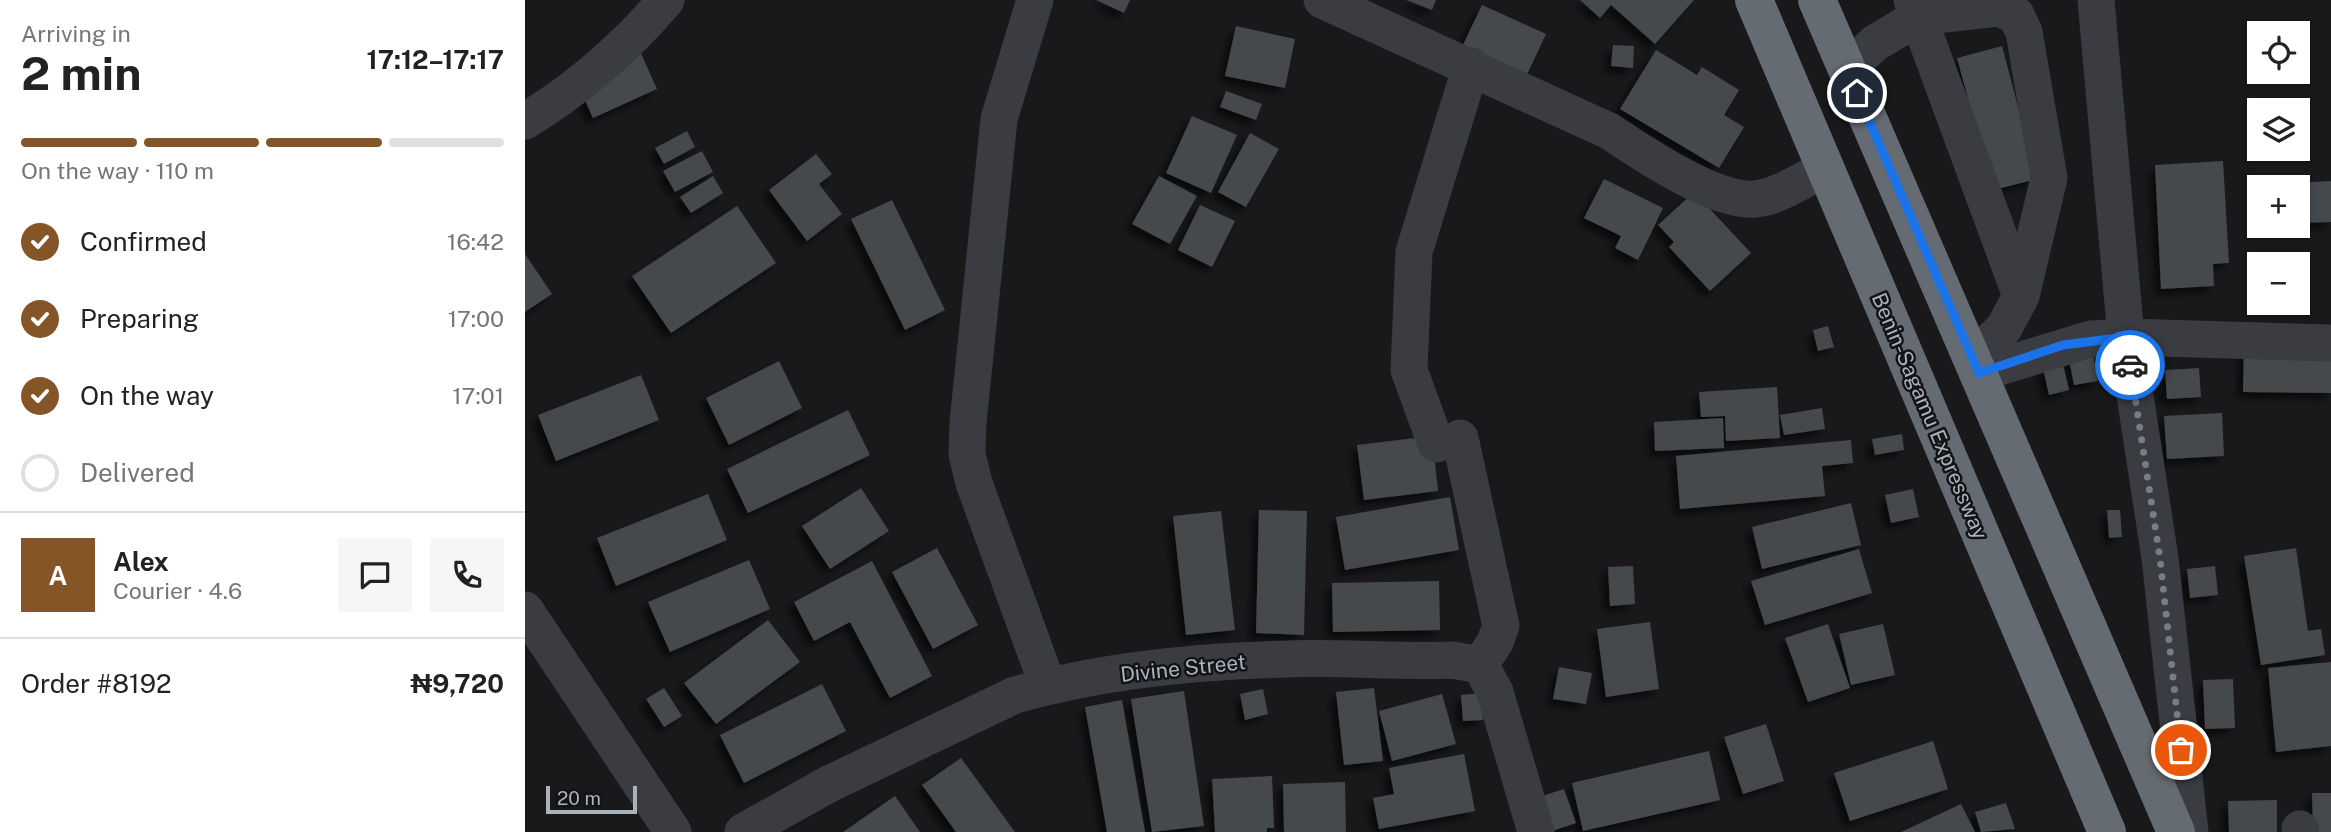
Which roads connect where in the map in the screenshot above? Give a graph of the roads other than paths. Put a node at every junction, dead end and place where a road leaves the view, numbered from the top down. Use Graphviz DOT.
graph roads {
  1 [pos="666,0"];
  2 [pos="1035,0"];
  3 [pos="1322,0"];
  4 [pos="1754,0"];
  5 [pos="1817,0"];
  6 [pos="2096,0"];
  7 [pos="1915,8"];
  8 [pos="1471,66"];
  9 [pos="1847,69"];
  10 [pos="525,121"];
  11 [pos="1825,169"];
  12 [pos="2021,296"];
  13 [pos="2126,337"];
  14 [pos="2331,343"];
  15 [pos="1976,366"];
  16 [pos="525,610"];
  17 [pos="1480,665"];
  18 [pos="1048,686"];
  19 [pos="673,832"];
  20 [pos="743,832"];
  21 [pos="1536,832"];
  22 [pos="2108,832"];
  23 [pos="2176,832"];
  24 [pos="2190,832"];
  1 -- 10 [label="street"];
  2 -- 18 [label="street"];
  3 -- 8 [label="street"];
  4 -- 11 [label="highway, Benin-Sagamu Expressway"];
  5 -- 9 [label="highway"];
  6 -- 13 [label="street"];
  7 -- 9 [label="street"];
  7 -- 12 [label="street"];
  7 -- 12 [label="street"];
  8 -- 11 [label="street"];
  8 -- 17 [label="street"];
  9 -- 15 [label="highway"];
  11 -- 22 [label="highway, Benin-Sagamu Expressway"];
  12 -- 15 [label="street"];
  13 -- 14 [label="street"];
  13 -- 15 [label="street"];
  13 -- 24 [label="street"];
  15 -- 23 [label="highway"];
  16 -- 19 [label="street"];
  17 -- 18 [label="street, Divine Street"];
  17 -- 21 [label="street"];
  18 -- 20 [label="street, Divine Street"];
}
